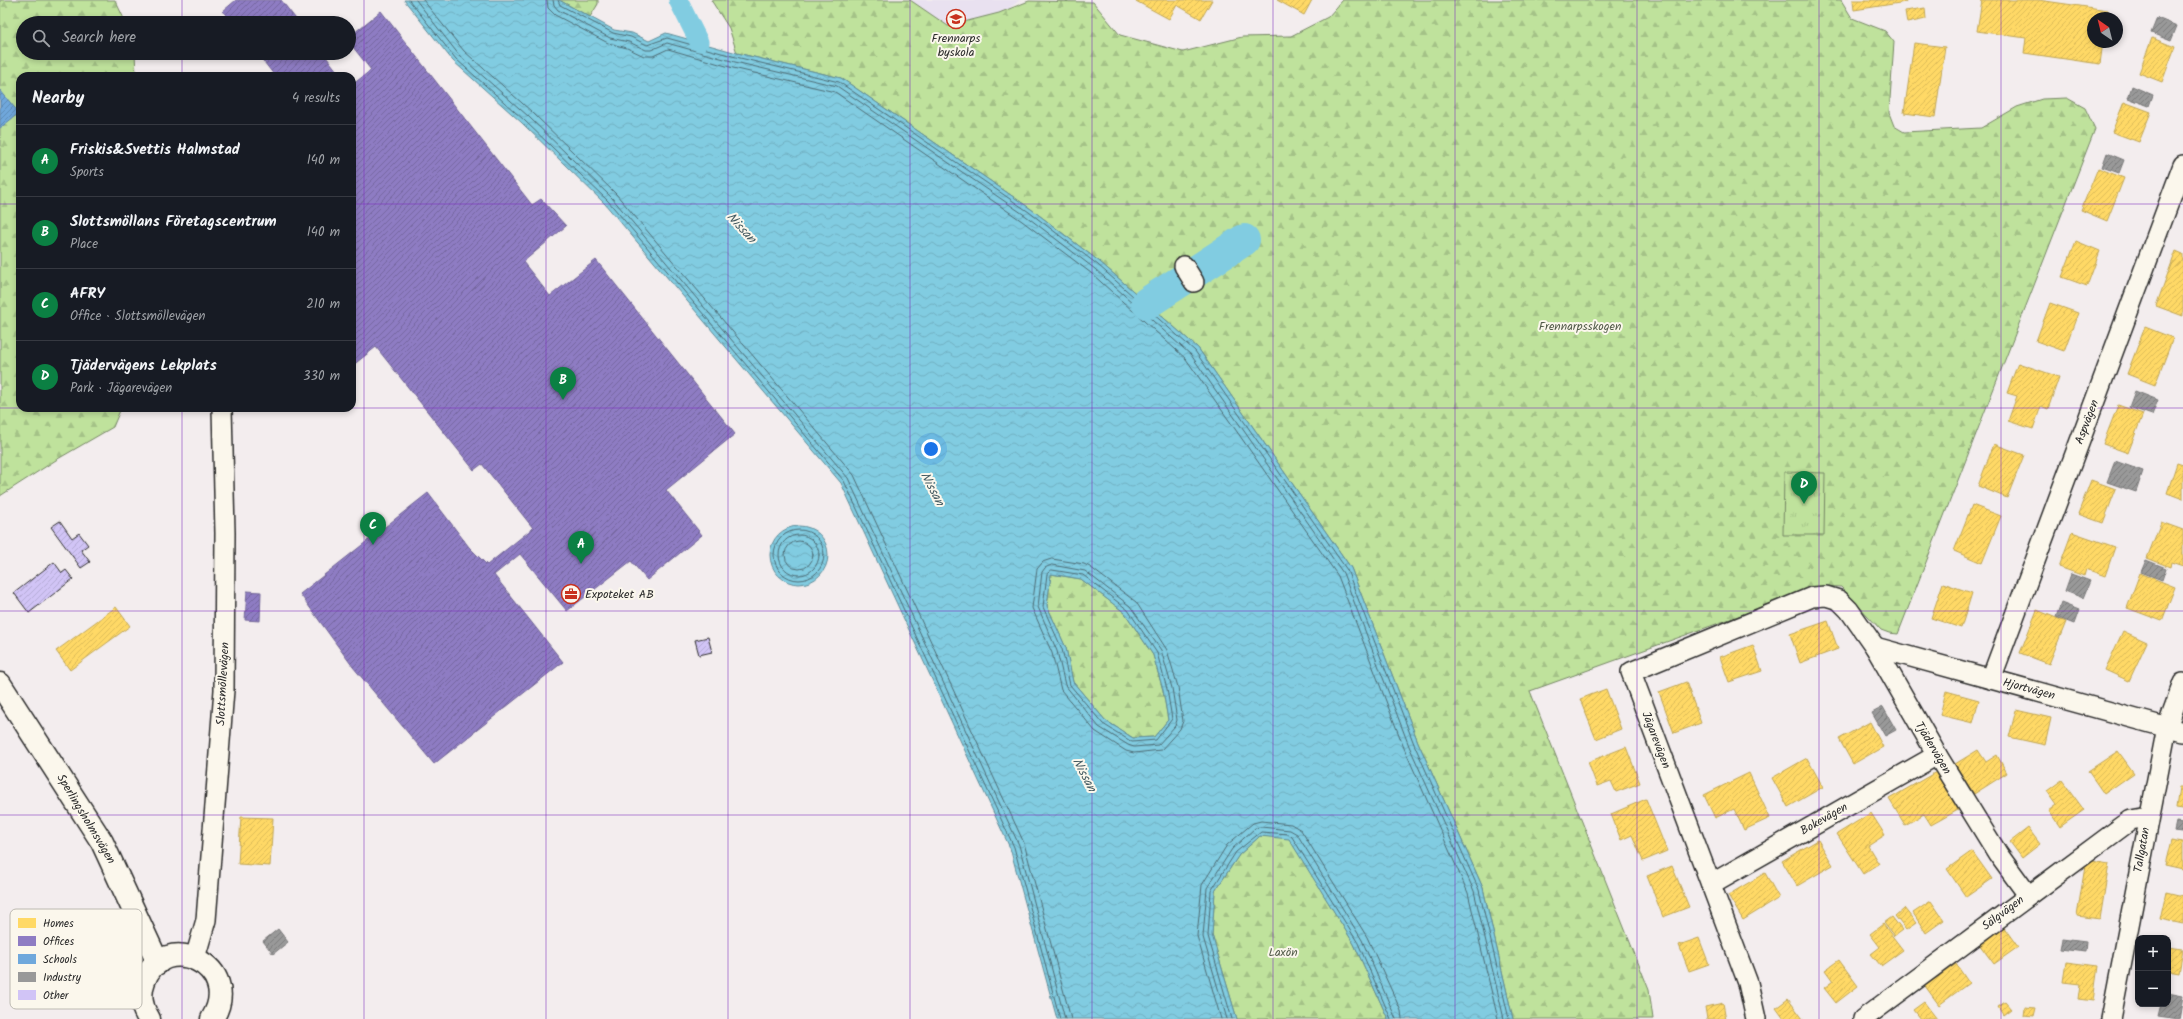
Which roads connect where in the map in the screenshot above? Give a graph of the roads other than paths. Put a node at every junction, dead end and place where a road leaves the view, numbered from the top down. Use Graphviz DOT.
graph roads {
  1 [pos="2183,165"];
  2 [pos="1184,266"];
  3 [pos="1194,282"];
  4 [pos="222,412"];
  5 [pos="1839,600"];
  6 [pos="1875,647"];
  7 [pos="1991,679"];
  8 [pos="2183,683"];
  9 [pos="0,684"];
  10 [pos="2175,729"];
  11 [pos="1937,755"];
  12 [pos="2148,817"];
  13 [pos="1711,884"];
  14 [pos="2028,895"];
  15 [pos="133,909"];
  16 [pos="142,928"];
  17 [pos="195,958"];
  18 [pos="158,963"];
  19 [pos="142,990"];
  20 [pos="142,1007"];
  21 [pos="149,1019"];
  22 [pos="212,1019"];
  23 [pos="1756,1019"];
  24 [pos="1863,1019"];
  25 [pos="2111,1019"];
  1 -- 7 [label="street, Aspvägen"];
  2 -- 3 [label="street"];
  4 -- 17 [label="street, Slottsmöllevägen"];
  5 -- 6 [label="street, Tjädervägen"];
  5 -- 13 [label="street, Jägarevägen"];
  6 -- 7 [label="street, Hjortvägen"];
  6 -- 11 [label="street, Tjädervägen"];
  7 -- 10 [label="street, Hjortvägen"];
  8 -- 10 [label="street, Tallgatan"];
  9 -- 15 [label="street, Sperlingsholmsvägen"];
  10 -- 12 [label="street, Tallgatan"];
  11 -- 13 [label="street, Bokevägen"];
  11 -- 14 [label="street, Tjädervägen"];
  12 -- 14 [label="street, Sälgvägen"];
  12 -- 25 [label="street, Tallgatan"];
  13 -- 23 [label="street, Jägarevägen"];
  14 -- 24 [label="street, Sälgvägen"];
  16 -- 18 [label="street, Sperlingsholmsvägen"];
  17 -- 18 [label="street"];
  17 -- 22 [label="street"];
  18 -- 19 [label="street"];
  20 -- 21 [label="street"];
}
